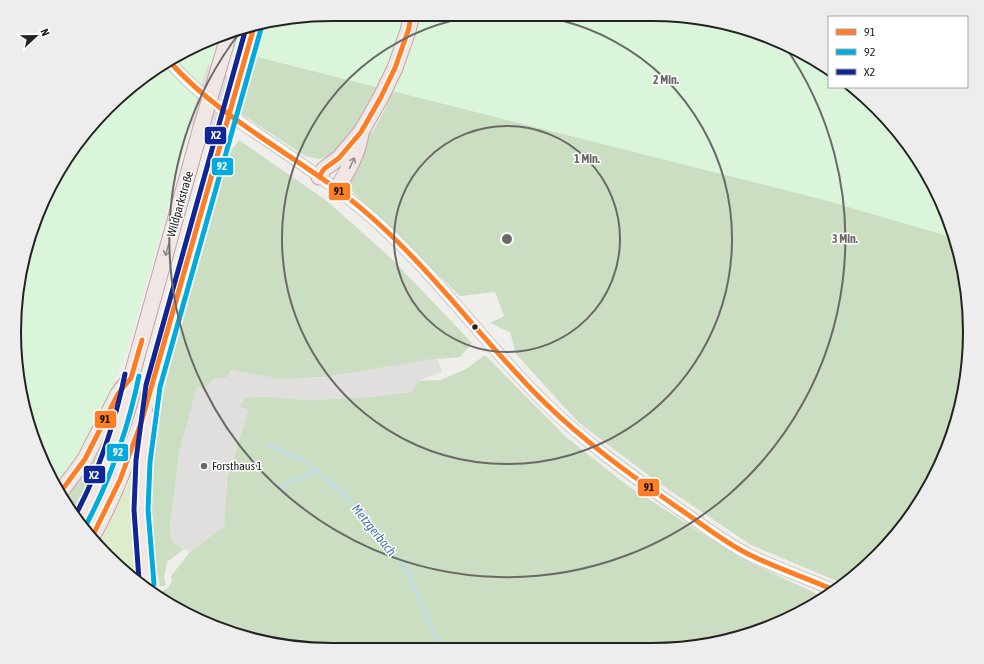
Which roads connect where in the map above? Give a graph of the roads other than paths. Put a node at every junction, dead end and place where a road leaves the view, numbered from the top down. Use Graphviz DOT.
graph roads {
  1 [pos="410,21"];
  2 [pos="253,32"];
  3 [pos="227,40"];
  4 [pos="173,65"];
  5 [pos="362,132"];
  6 [pos="319,177"];
  7 [pos="336,190"];
  8 [pos="131,378"];
  9 [pos="153,386"];
  10 [pos="63,488"];
  11 [pos="82,517"];
  12 [pos="94,533"];
  13 [pos="147,582"];
  14 [pos="829,588"];
  1 -- 5 [label="highway"];
  2 -- 9 [label="highway, Wildparkstraße, bridge"];
  3 -- 8 [label="highway, Wildparkstraße, one-way, bridge"];
  4 -- 6 [label="street"];
  5 -- 6 [label="highway"];
  7 -- 5 [label="highway, one-way"];
  6 -- 7 [label="street"];
  7 -- 14 [label="street"];
  8 -- 10 [label="highway"];
  8 -- 11 [label="highway, Wildparkstraße"];
  9 -- 12 [label="highway"];
  9 -- 13 [label="highway"];
}
